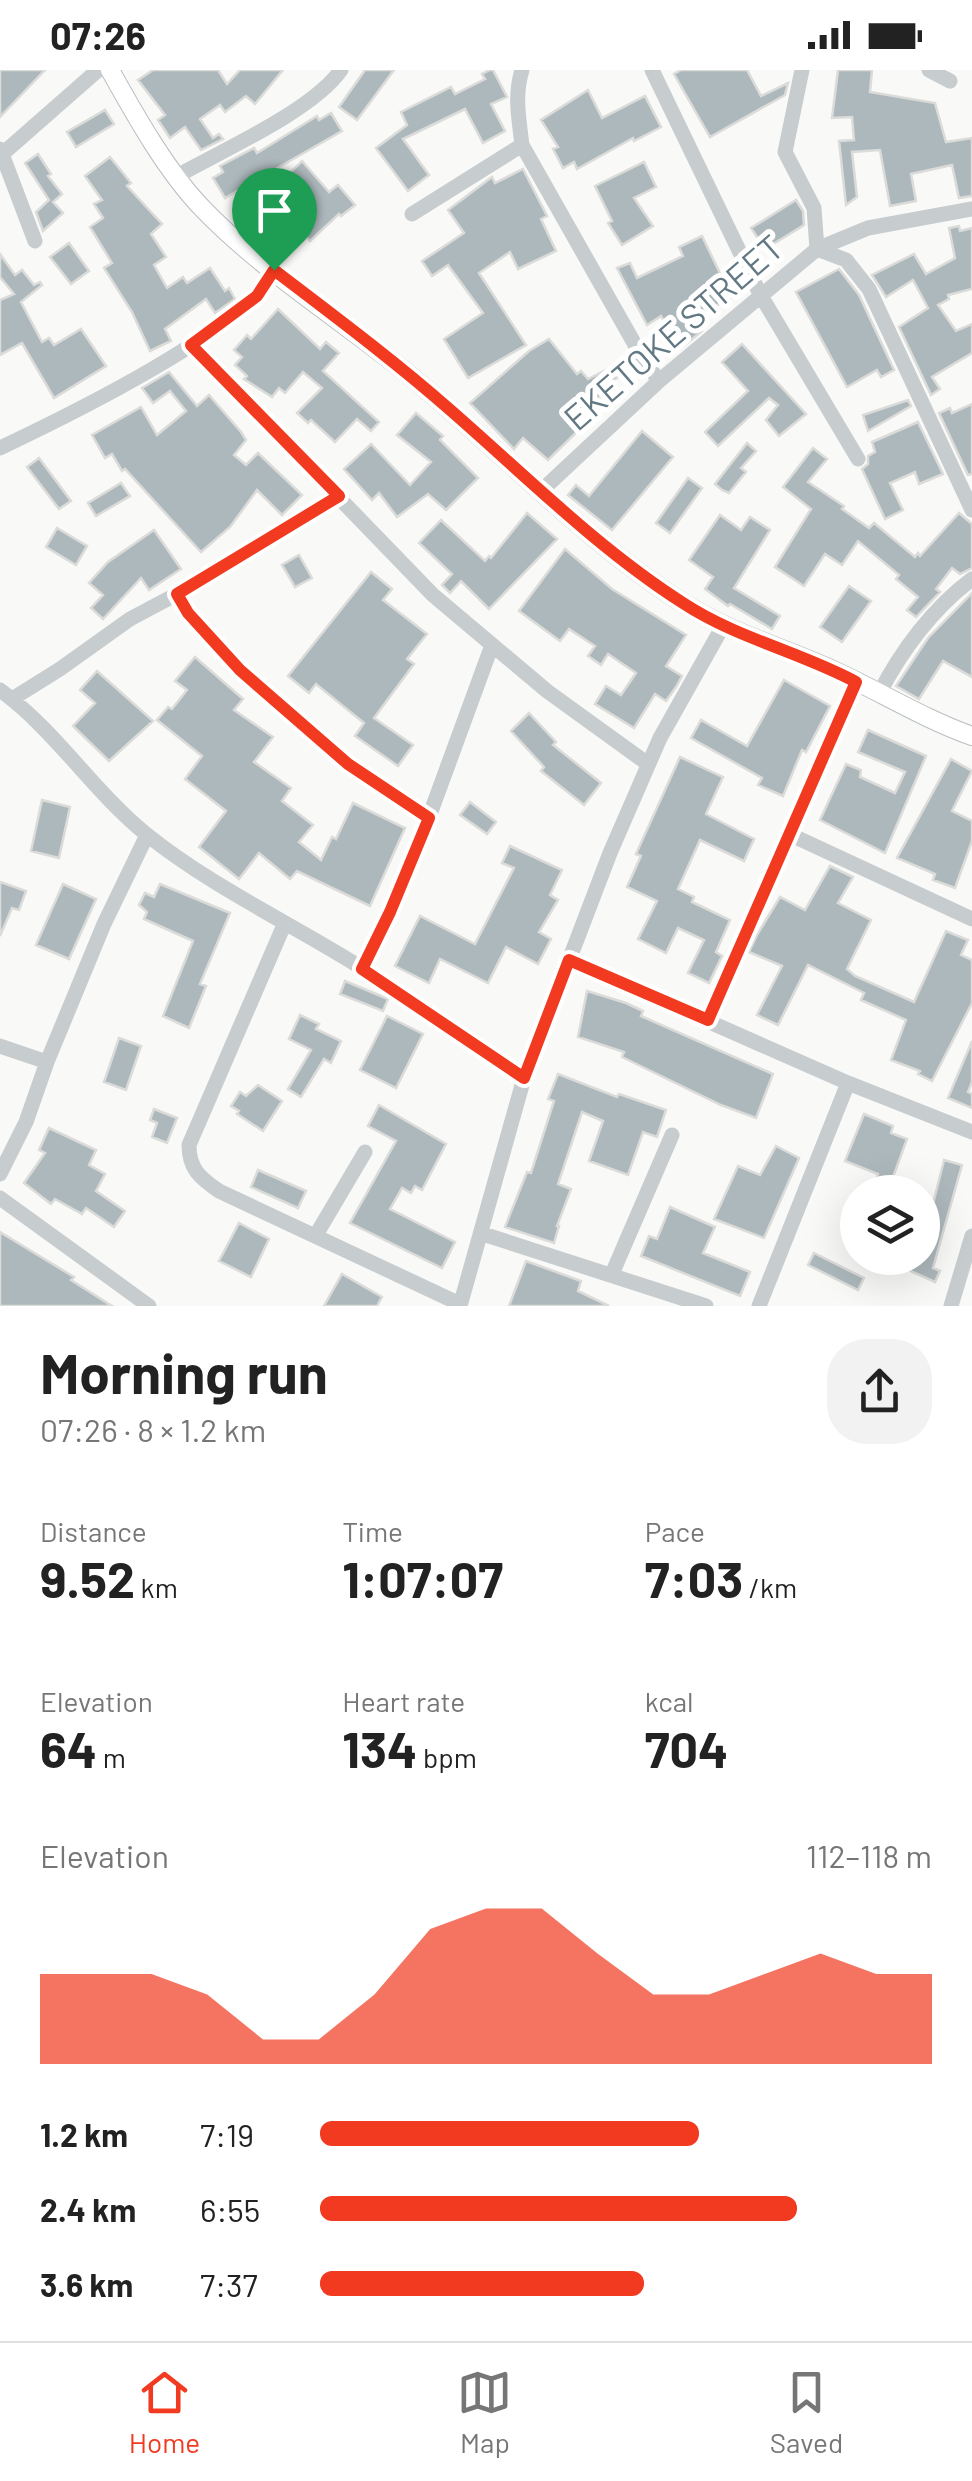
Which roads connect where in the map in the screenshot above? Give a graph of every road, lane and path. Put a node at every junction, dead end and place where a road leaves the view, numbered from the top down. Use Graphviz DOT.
graph roads {
  1 [pos="98,70"];
  2 [pos="110,70"];
  3 [pos="341,70"];
  4 [pos="522,70"];
  5 [pos="652,70"];
  6 [pos="802,70"];
  7 [pos="929,70"];
  8 [pos="950,81"];
  9 [pos="522,145"];
  10 [pos="1,152"];
  11 [pos="177,176"];
  12 [pos="972,209"];
  13 [pos="412,214"];
  14 [pos="35,241"];
  15 [pos="816,250"];
  16 [pos="274,270"];
  17 [pos="760,294"];
  18 [pos="191,345"];
  19 [pos="659,381"];
  20 [pos="0,448"];
  21 [pos="858,459"];
  22 [pos="541,490"];
  23 [pos="339,496"];
  24 [pos="972,510"];
  25 [pos="972,579"];
  26 [pos="177,594"];
  27 [pos="723,626"];
  28 [pos="492,645"];
  29 [pos="856,682"];
  30 [pos="6,694"];
  31 [pos="880,694"];
  32 [pos="972,736"];
  33 [pos="648,764"];
  34 [pos="429,818"];
  35 [pos="789,834"];
  36 [pos="147,835"];
  37 [pos="972,919"];
  38 [pos="284,925"];
  39 [pos="569,960"];
  40 [pos="362,969"];
  41 [pos="708,1020"];
  42 [pos="0,1046"];
  43 [pos="47,1062"];
  44 [pos="524,1078"];
  45 [pos="848,1083"];
  46 [pos="972,1132"];
  47 [pos="672,1135"];
  48 [pos="365,1152"];
  49 [pos="0,1174"];
  50 [pos="0,1198"];
  51 [pos="483,1234"];
  52 [pos="316,1235"];
  53 [pos="972,1236"];
  54 [pos="612,1274"];
  55 [pos="460,1305"];
  56 [pos="149,1306"];
  57 [pos="706,1306"];
  58 [pos="759,1306"];
  59 [pos="952,1306"];
  1 -- 10 [label="street"];
  2 -- 11 [label="main road"];
  3 -- 11 [label="street"];
  4 -- 9 [label="street"];
  5 -- 17 [label="street"];
  6 -- 15 [label="street"];
  7 -- 8 [label="street"];
  9 -- 13 [label="street"];
  9 -- 19 [label="street"];
  10 -- 14 [label="street"];
  11 -- 16 [label="main road"];
  12 -- 15 [label="street, EKETOKE STREET"];
  15 -- 17 [label="street, EKETOKE STREET"];
  15 -- 24 [label="street"];
  16 -- 18 [label="street"];
  16 -- 22 [label="main road"];
  17 -- 19 [label="street, EKETOKE STREET"];
  17 -- 21 [label="street"];
  18 -- 20 [label="street"];
  18 -- 23 [label="street"];
  19 -- 22 [label="street, EKETOKE STREET"];
  22 -- 27 [label="main road"];
  23 -- 26 [label="street"];
  23 -- 28 [label="street"];
  25 -- 31 [label="street"];
  26 -- 30 [label="street"];
  26 -- 34 [label="street"];
  27 -- 29 [label="main road"];
  27 -- 33 [label="street"];
  28 -- 33 [label="street"];
  28 -- 34 [label="street"];
  29 -- 31 [label="main road"];
  29 -- 35 [label="street"];
  30 -- 36 [label="street"];
  31 -- 32 [label="main road"];
  33 -- 39 [label="street"];
  34 -- 40 [label="street"];
  35 -- 37 [label="street"];
  35 -- 41 [label="street"];
  36 -- 38 [label="street"];
  36 -- 43 [label="street"];
  38 -- 40 [label="street"];
  38 -- 52 [label="street"];
  39 -- 41 [label="street"];
  39 -- 44 [label="street"];
  40 -- 44 [label="street"];
  41 -- 45 [label="street"];
  42 -- 43 [label="street"];
  43 -- 49 [label="street"];
  44 -- 51 [label="street"];
  45 -- 46 [label="street"];
  45 -- 58 [label="street"];
  47 -- 54 [label="street"];
  48 -- 52 [label="street"];
  50 -- 56 [label="street"];
  51 -- 54 [label="street"];
  51 -- 55 [label="street"];
  52 -- 55 [label="street"];
  53 -- 59 [label="street"];
  54 -- 57 [label="street"];
}
